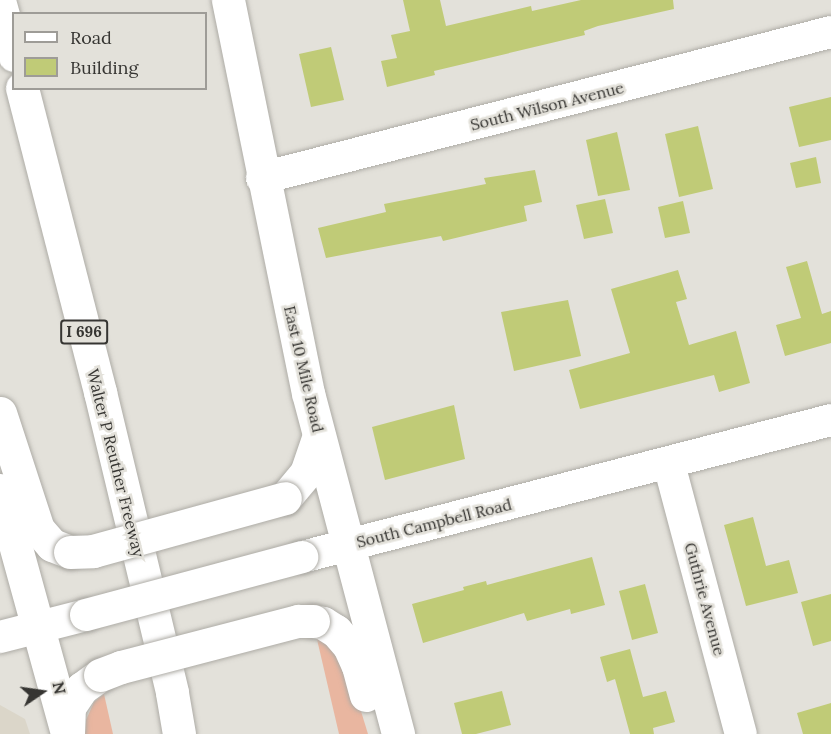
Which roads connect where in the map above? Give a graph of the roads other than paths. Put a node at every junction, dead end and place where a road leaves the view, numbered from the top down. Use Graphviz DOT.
graph roads {
  1 [pos="228,0"];
  2 [pos="0,4"];
  3 [pos="831,32"];
  4 [pos="12,48"];
  5 [pos="23,90"];
  6 [pos="262,178"];
  7 [pos="0,413"];
  8 [pos="831,420"];
  9 [pos="319,436"];
  10 [pos="669,464"];
  11 [pos="0,490"];
  12 [pos="347,545"];
  13 [pos="36,627"];
  14 [pos="0,637"];
  15 [pos="68,734"];
  16 [pos="179,734"];
  17 [pos="376,734"];
  18 [pos="398,734"];
  19 [pos="741,734"];
  1 -- 6 [label="main road, East 10 Mile Road"];
  2 -- 4 [label="main road"];
  3 -- 6 [label="street, South Wilson Avenue"];
  5 -- 16 [label="main road, Walter P Reuther Freeway / I 696"];
  6 -- 9 [label="main road, East 10 Mile Road"];
  7 -- 9 [label="main road, bridge"];
  8 -- 10 [label="street, South Campbell Road"];
  9 -- 12 [label="main road, East 10 Mile Road"];
  10 -- 12 [label="street, South Campbell Road"];
  10 -- 19 [label="street, Guthrie Avenue"];
  11 -- 13 [label="main road"];
  12 -- 13 [label="street, South Campbell Road, bridge"];
  12 -- 18 [label="main road, East 10 Mile Road"];
  13 -- 14 [label="street, South Campbell Road"];
  13 -- 15 [label="main road"];
  15 -- 17 [label="main road, bridge"];
}
